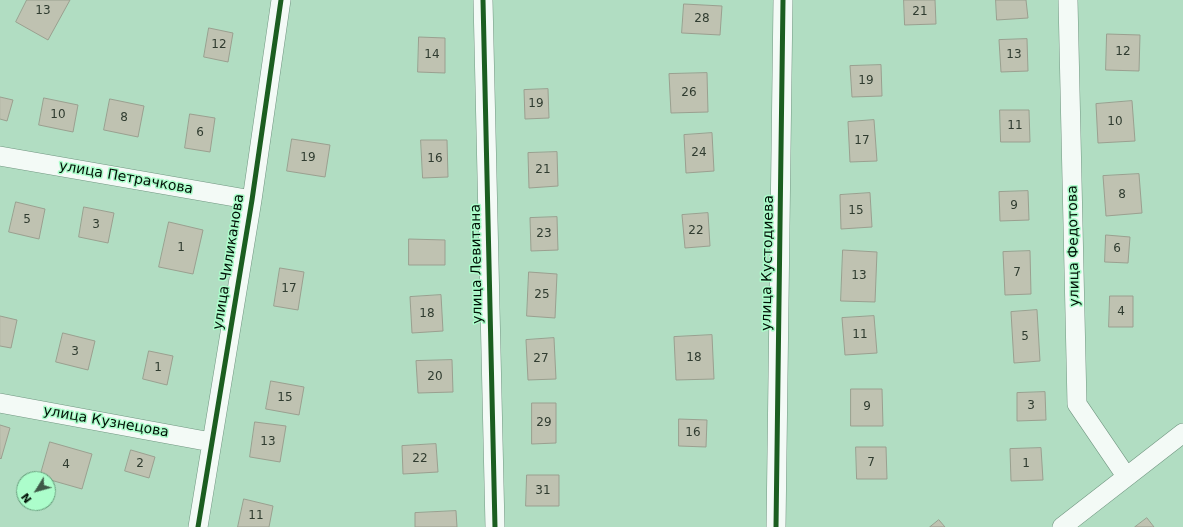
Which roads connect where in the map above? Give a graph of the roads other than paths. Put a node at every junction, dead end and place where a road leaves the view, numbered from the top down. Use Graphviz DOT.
graph roads {
  1 [pos="281,0"];
  2 [pos="483,0"];
  3 [pos="783,0"];
  4 [pos="1068,0"];
  5 [pos="0,156"];
  6 [pos="252,200"];
  7 [pos="0,403"];
  8 [pos="1183,433"];
  9 [pos="211,442"];
  10 [pos="1126,476"];
  11 [pos="198,527"];
  12 [pos="495,527"];
  13 [pos="776,527"];
  14 [pos="1062,527"];
  1 -- 6 [label="street, улица Чиликанова"];
  2 -- 12 [label="street, улица Левитана"];
  3 -- 13 [label="street, улица Кустодиева"];
  4 -- 10 [label="street, улица Федотова"];
  5 -- 6 [label="street, улица Петрачкова"];
  6 -- 9 [label="street, улица Чиликанова"];
  7 -- 9 [label="street, улица Кузнецова"];
  8 -- 10 [label="street"];
  9 -- 11 [label="street, улица Чиликанова"];
  10 -- 14 [label="street"];
}
